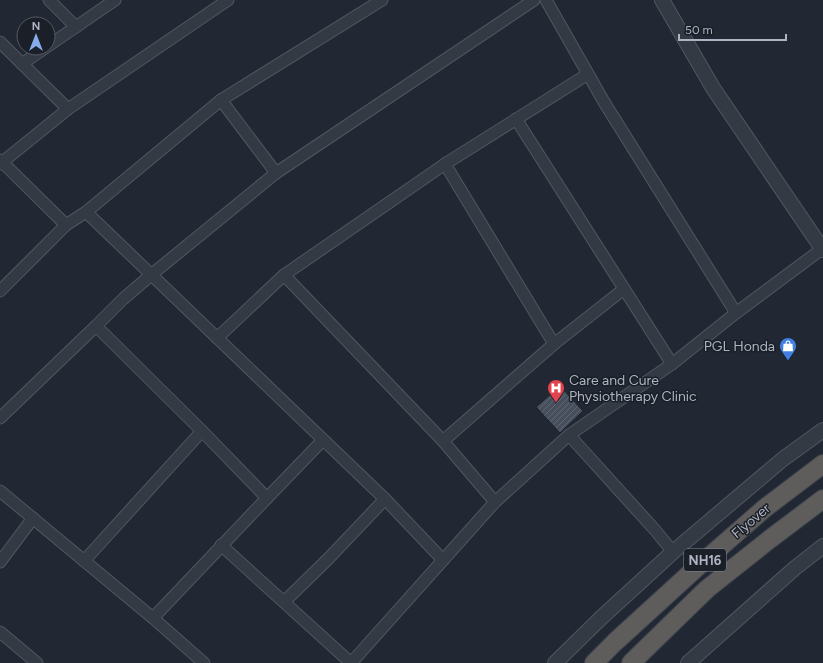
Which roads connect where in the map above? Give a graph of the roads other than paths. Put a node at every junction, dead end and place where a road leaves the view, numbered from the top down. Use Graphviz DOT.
graph roads {
  1 [pos="49,0"];
  2 [pos="115,0"];
  3 [pos="228,0"];
  4 [pos="382,0"];
  5 [pos="534,0"];
  6 [pos="546,0"];
  7 [pos="662,0"];
  8 [pos="76,27"];
  9 [pos="56,41"];
  10 [pos="0,42"];
  11 [pos="34,56"];
  12 [pos="22,64"];
  13 [pos="588,74"];
  14 [pos="221,100"];
  15 [pos="68,109"];
  16 [pos="516,120"];
  17 [pos="1,162"];
  18 [pos="445,164"];
  19 [pos="276,173"];
  20 [pos="86,212"];
  21 [pos="66,225"];
  22 [pos="822,250"];
  23 [pos="151,275"];
  24 [pos="284,275"];
  25 [pos="624,289"];
  26 [pos="0,291"];
  27 [pos="736,313"];
  28 [pos="96,326"];
  29 [pos="217,338"];
  30 [pos="554,344"];
  31 [pos="672,364"];
  32 [pos="0,418"];
  33 [pos="823,430"];
  34 [pos="202,431"];
  35 [pos="569,435"];
  36 [pos="324,440"];
  37 [pos="442,441"];
  38 [pos="823,464"];
  39 [pos="0,491"];
  40 [pos="267,498"];
  41 [pos="386,499"];
  42 [pos="823,499"];
  43 [pos="495,502"];
  44 [pos="33,518"];
  45 [pos="221,546"];
  46 [pos="823,546"];
  47 [pos="673,552"];
  48 [pos="443,560"];
  49 [pos="84,561"];
  50 [pos="0,562"];
  51 [pos="284,602"];
  52 [pos="153,618"];
  53 [pos="0,632"];
  54 [pos="37,663"];
  55 [pos="204,663"];
  56 [pos="351,663"];
  57 [pos="555,663"];
  58 [pos="594,663"];
  59 [pos="631,663"];
  60 [pos="688,663"];
  1 -- 8 [label="street"];
  2 -- 8 [label="street"];
  3 -- 15 [label="street"];
  4 -- 14 [label="street"];
  5 -- 19 [label="street"];
  6 -- 13 [label="street"];
  7 -- 22 [label="street"];
  8 -- 9 [label="street"];
  10 -- 12 [label="street"];
  11 -- 12 [label="street"];
  12 -- 15 [label="street"];
  13 -- 16 [label="street"];
  13 -- 27 [label="street"];
  14 -- 19 [label="street"];
  14 -- 20 [label="street"];
  15 -- 17 [label="street"];
  16 -- 18 [label="street"];
  16 -- 25 [label="street"];
  17 -- 21 [label="street"];
  18 -- 24 [label="street"];
  18 -- 30 [label="street"];
  19 -- 23 [label="street"];
  20 -- 21 [label="street"];
  20 -- 23 [label="street"];
  21 -- 26 [label="street"];
  22 -- 27 [label="street"];
  23 -- 28 [label="street"];
  23 -- 29 [label="street"];
  24 -- 29 [label="street"];
  24 -- 37 [label="street"];
  25 -- 30 [label="street"];
  25 -- 31 [label="street"];
  27 -- 31 [label="street"];
  28 -- 32 [label="street"];
  28 -- 34 [label="street"];
  29 -- 36 [label="street"];
  30 -- 37 [label="street"];
  31 -- 35 [label="street"];
  33 -- 47 [label="street"];
  34 -- 40 [label="street"];
  34 -- 49 [label="street"];
  35 -- 43 [label="street"];
  35 -- 47 [label="street"];
  36 -- 40 [label="street"];
  36 -- 41 [label="street"];
  37 -- 43 [label="street"];
  38 -- 58 [label="highway, Flyover / NH16"];
  39 -- 44 [label="street"];
  40 -- 45 [label="street"];
  41 -- 48 [label="street"];
  41 -- 51 [label="street"];
  42 -- 59 [label="highway, Flyover / NH16"];
  43 -- 48 [label="street"];
  44 -- 49 [label="street"];
  44 -- 50 [label="street"];
  45 -- 51 [label="street"];
  45 -- 52 [label="street"];
  46 -- 60 [label="street"];
  47 -- 57 [label="street"];
  48 -- 56 [label="street"];
  49 -- 52 [label="street"];
  51 -- 56 [label="street"];
  52 -- 55 [label="street"];
  53 -- 54 [label="street"];
}
